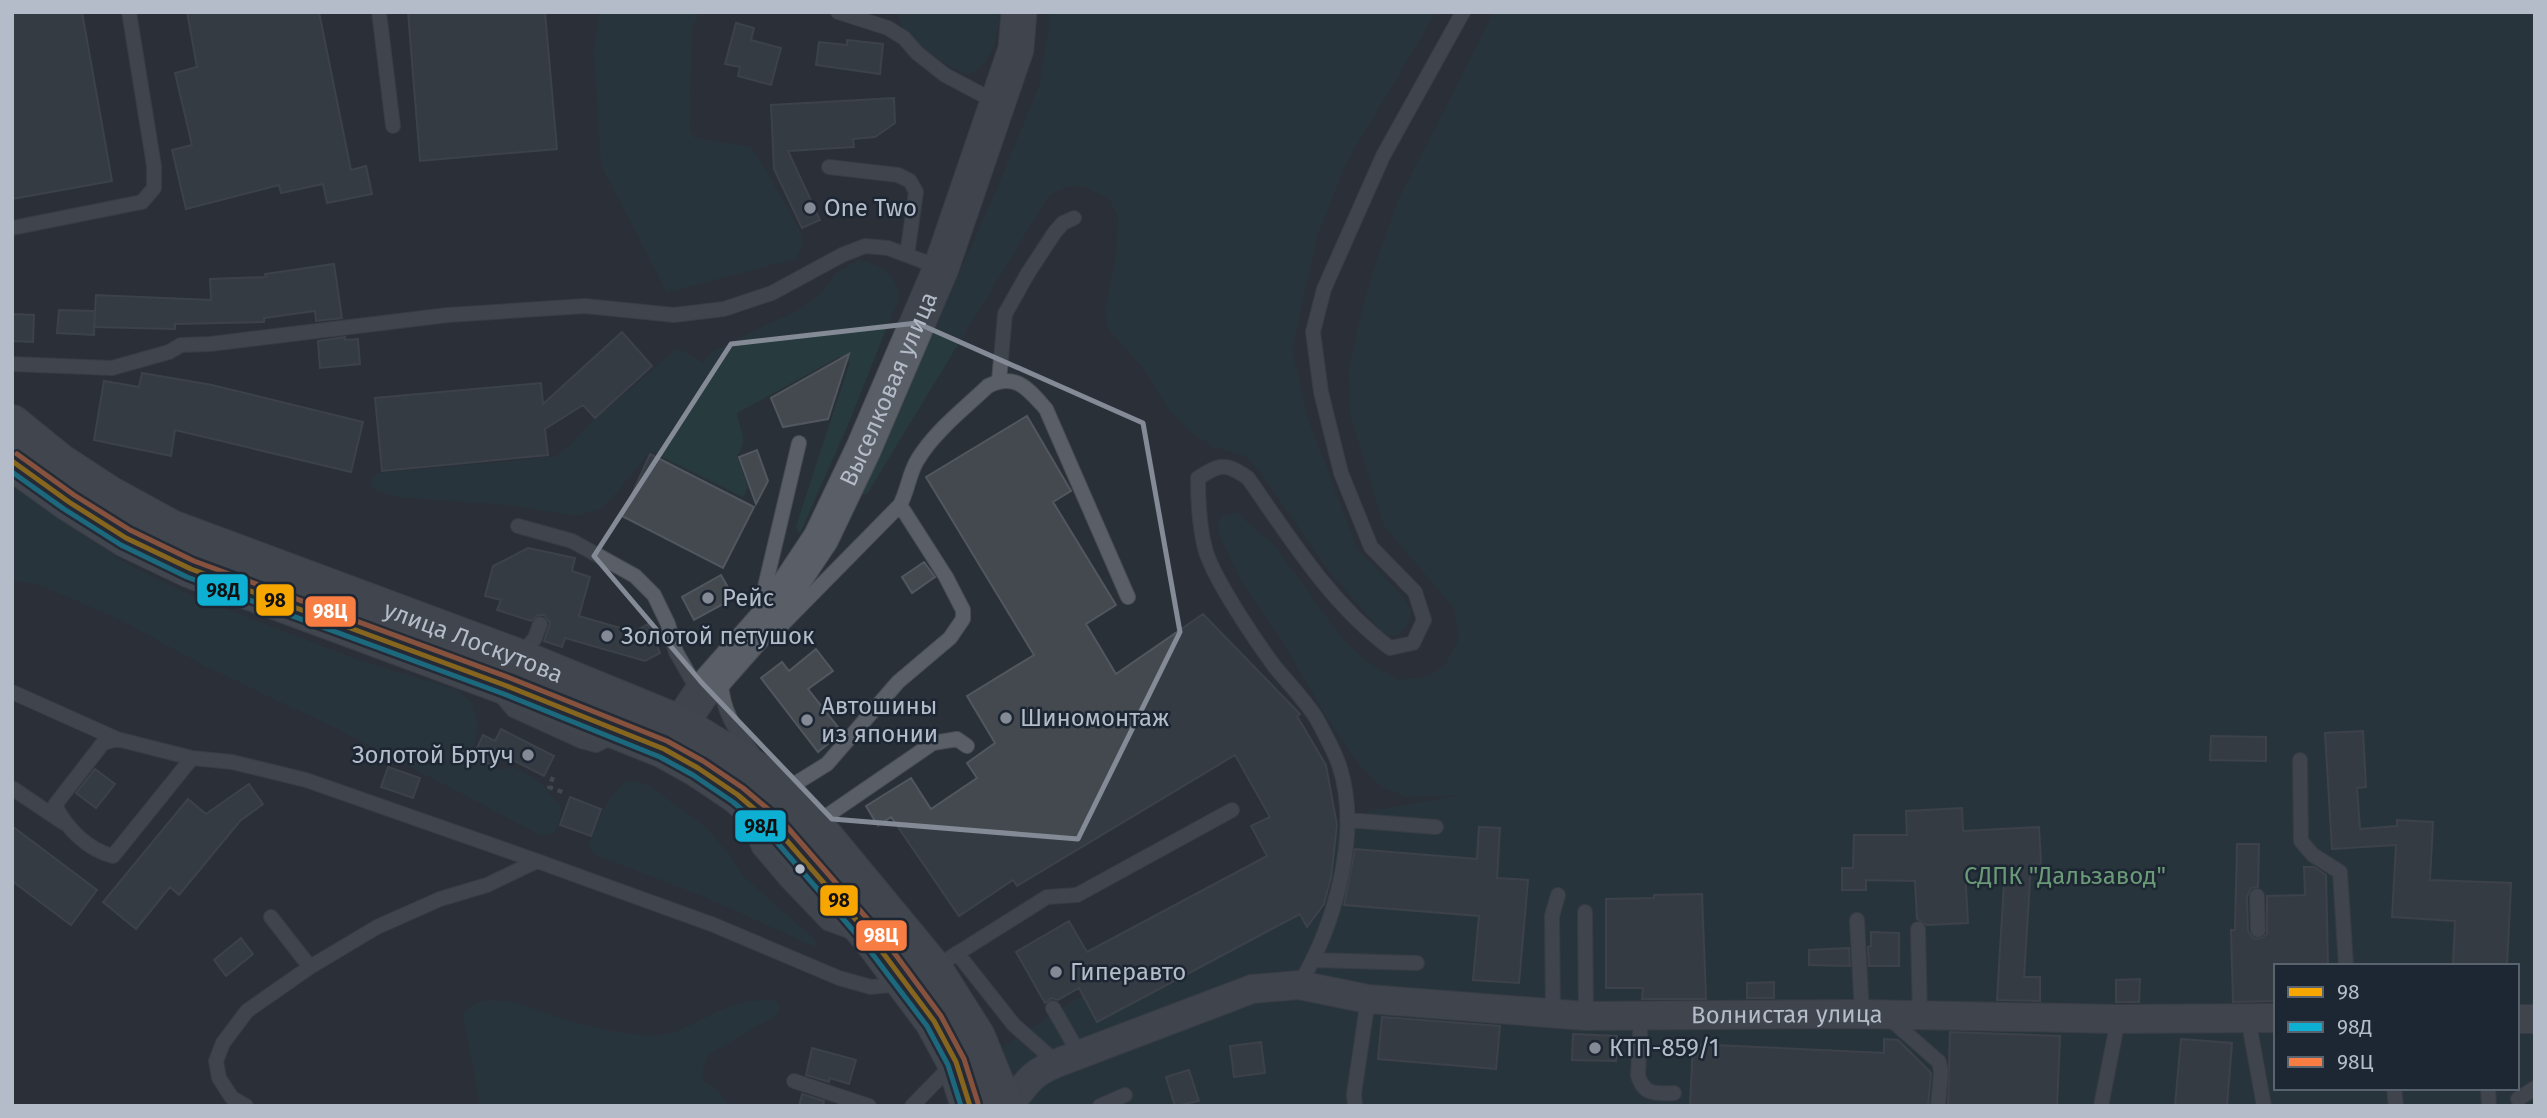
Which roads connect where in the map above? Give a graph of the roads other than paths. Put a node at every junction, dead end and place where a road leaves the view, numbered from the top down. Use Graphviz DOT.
graph roads {
  1 [pos="129,12"];
  2 [pos="379,12"];
  3 [pos="838,12"];
  4 [pos="1019,12"];
  5 [pos="1463,12"];
  6 [pos="999,103"];
  7 [pos="393,126"];
  8 [pos="829,167"];
  9 [pos="1074,218"];
  10 [pos="12,228"];
  11 [pos="907,255"];
  12 [pos="941,268"];
  13 [pos="12,364"];
  14 [pos="999,381"];
  15 [pos="12,424"];
  16 [pos="799,443"];
  17 [pos="12,461"];
  18 [pos="900,505"];
  19 [pos="518,526"];
  20 [pos="1128,597"];
  21 [pos="540,624"];
  22 [pos="512,672"];
  23 [pos="710,687"];
  24 [pos="12,692"];
  25 [pos="117,739"];
  26 [pos="967,746"];
  27 [pos="192,758"];
  28 [pos="2300,760"];
  29 [pos="759,786"];
  30 [pos="12,788"];
  31 [pos="1232,810"];
  32 [pos="1347,820"];
  33 [pos="64,823"];
  34 [pos="814,825"];
  35 [pos="1436,827"];
  36 [pos="537,861"];
  37 [pos="1558,895"];
  38 [pos="2257,896"];
  39 [pos="1585,912"];
  40 [pos="271,917"];
  41 [pos="1857,920"];
  42 [pos="1918,929"];
  43 [pos="2259,930"];
  44 [pos="1314,960"];
  45 [pos="1417,963"];
  46 [pos="2346,964"];
  47 [pos="310,967"];
  48 [pos="932,968"];
  49 [pos="1299,985"];
  50 [pos="1368,999"];
  51 [pos="1053,1008"];
  52 [pos="1553,1013"];
  53 [pos="1874,1014"];
  54 [pos="1920,1015"];
  55 [pos="1586,1016"];
  56 [pos="1641,1016"];
  57 [pos="2261,1016"];
  58 [pos="2115,1019"];
  59 [pos="1069,1059"];
  60 [pos="956,1062"];
  61 [pos="794,1081"];
  62 [pos="2535,1087"];
  63 [pos="1674,1093"];
  64 [pos="1125,1095"];
  65 [pos="2518,1099"];
  66 [pos="1010,1105"];
  67 [pos="246,1106"];
  68 [pos="869,1106"];
  69 [pos="912,1106"];
  70 [pos="971,1106"];
  71 [pos="1100,1106"];
  72 [pos="1355,1106"];
  73 [pos="1938,1106"];
  74 [pos="2101,1106"];
  75 [pos="2264,1106"];
  1 -- 10 [label="lane"];
  2 -- 7 [label="lane"];
  3 -- 6 [label="lane"];
  4 -- 6 [label="street, Выселковая улица"];
  5 -- 32 [label="lane"];
  6 -- 12 [label="street, Выселковая улица"];
  8 -- 11 [label="lane"];
  9 -- 14 [label="lane"];
  11 -- 12 [label="lane"];
  11 -- 13 [label="lane"];
  12 -- 23 [label="street, Выселковая улица"];
  14 -- 18 [label="lane"];
  14 -- 20 [label="lane"];
  15 -- 22 [label="main road, улица Лоскутова"];
  16 -- 23 [label="lane"];
  17 -- 22 [label="main road, улица Лоскутова"];
  18 -- 23 [label="lane"];
  18 -- 29 [label="lane"];
  19 -- 23 [label="lane"];
  21 -- 22 [label="lane"];
  22 -- 23 [label="main road, улица Лоскутова"];
  22 -- 23 [label="main road, улица Лоскутова"];
  23 -- 29 [label="lane"];
  23 -- 29 [label="main road"];
  24 -- 25 [label="lane"];
  25 -- 27 [label="lane"];
  25 -- 33 [label="lane"];
  26 -- 34 [label="lane"];
  27 -- 33 [label="lane"];
  27 -- 36 [label="lane"];
  28 -- 46 [label="lane"];
  29 -- 34 [label="main road"];
  29 -- 48 [label="main road"];
  30 -- 33 [label="lane"];
  31 -- 48 [label="lane"];
  32 -- 35 [label="lane"];
  32 -- 44 [label="lane"];
  34 -- 48 [label="main road"];
  36 -- 47 [label="lane"];
  36 -- 48 [label="lane"];
  37 -- 52 [label="lane"];
  38 -- 43 [label="lane"];
  39 -- 55 [label="lane"];
  40 -- 47 [label="lane"];
  41 -- 53 [label="lane"];
  42 -- 54 [label="lane"];
  44 -- 45 [label="lane"];
  44 -- 49 [label="lane"];
  47 -- 67 [label="lane"];
  48 -- 59 [label="lane"];
  48 -- 60 [label="main road"];
  48 -- 66 [label="main road"];
  49 -- 50 [label="street, Волнистая улица"];
  49 -- 59 [label="street, Волнистая улица"];
  50 -- 52 [label="street, Волнистая улица"];
  50 -- 72 [label="lane"];
  51 -- 59 [label="lane"];
  52 -- 55 [label="street, Волнистая улица"];
  53 -- 54 [label="street, Волнистая улица"];
  53 -- 56 [label="street, Волнистая улица"];
  53 -- 73 [label="lane"];
  54 -- 58 [label="street, Волнистая улица"];
  55 -- 56 [label="street, Волнистая улица"];
  56 -- 63 [label="lane"];
  57 -- 58 [label="street, Волнистая улица"];
  57 -- 75 [label="lane"];
  58 -- 74 [label="lane"];
  59 -- 66 [label="street, Волнистая улица"];
  60 -- 69 [label="lane"];
  60 -- 70 [label="main road"];
  61 -- 68 [label="lane"];
  62 -- 65 [label="lane"];
  64 -- 71 [label="lane"];
}
